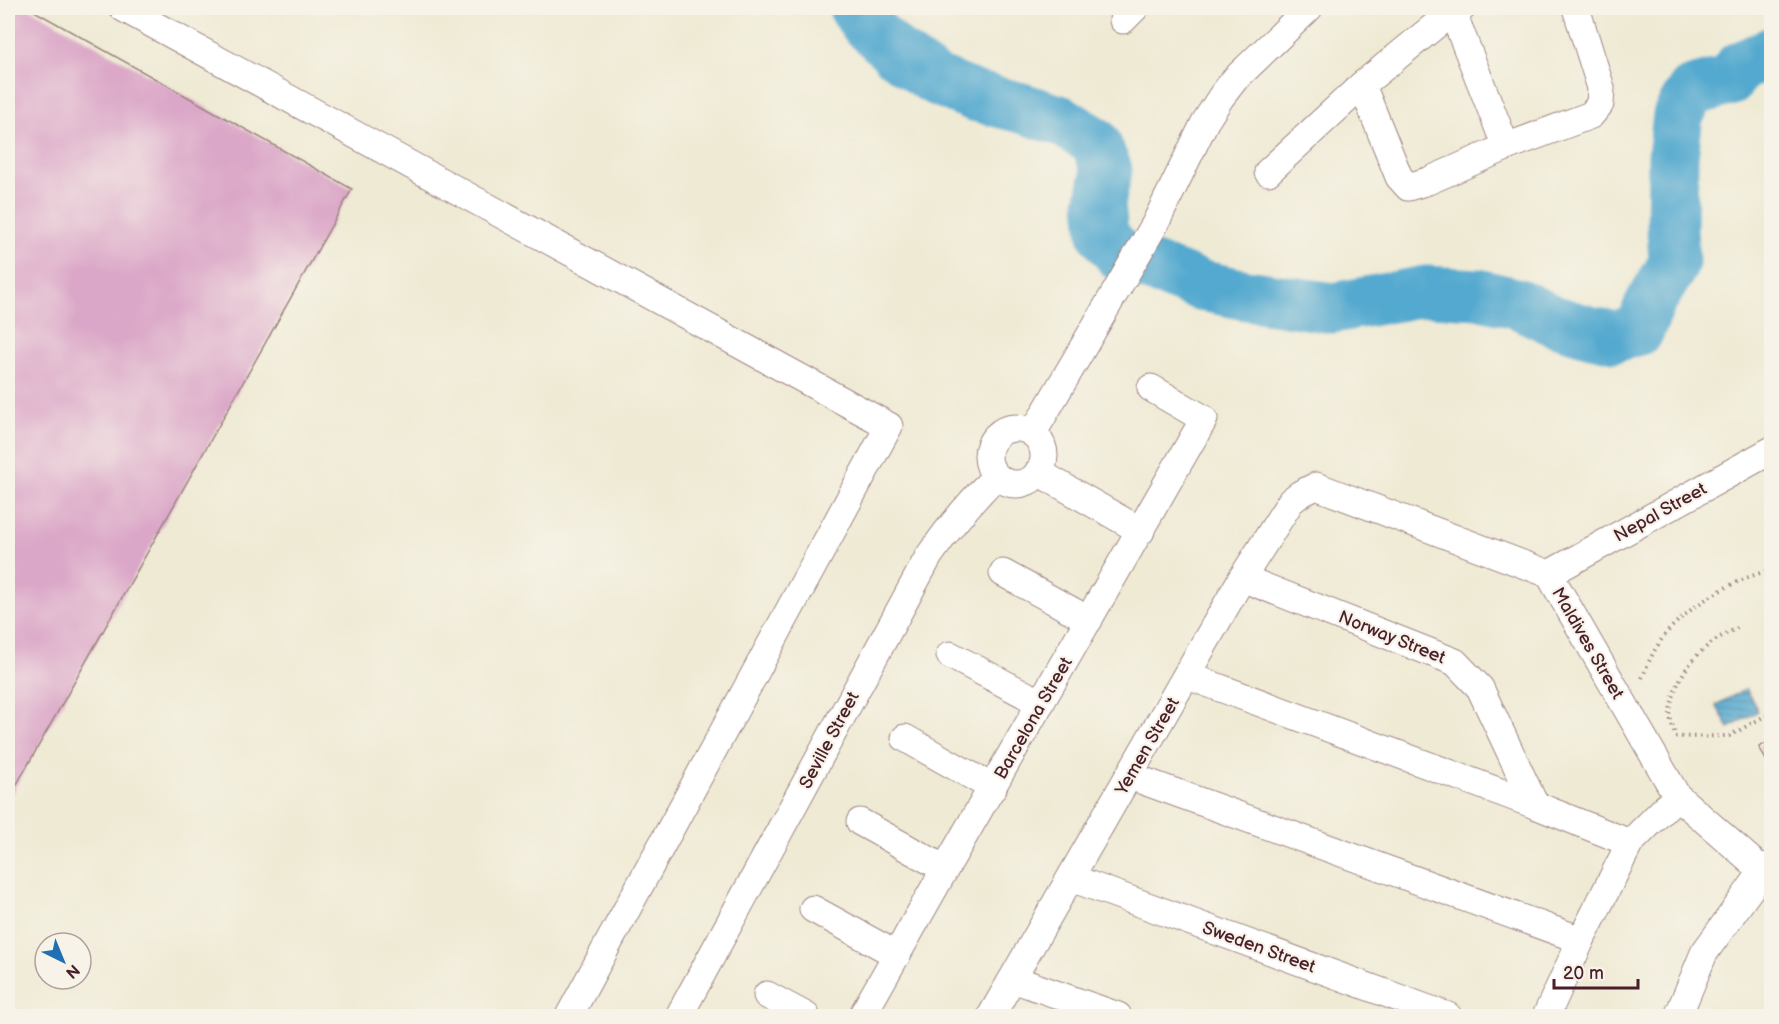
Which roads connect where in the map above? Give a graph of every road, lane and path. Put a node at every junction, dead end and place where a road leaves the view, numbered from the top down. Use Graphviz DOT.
graph roads {
  1 [pos="123,8"];
  2 [pos="1309,8"];
  3 [pos="1576,8"];
  4 [pos="1455,9"];
  5 [pos="1362,85"];
  6 [pos="1506,147"];
  7 [pos="1268,172"];
  8 [pos="1151,388"];
  9 [pos="1033,433"];
  10 [pos="1772,450"];
  11 [pos="1038,472"];
  12 [pos="996,476"];
  13 [pos="1316,486"];
  14 [pos="1141,531"];
  15 [pos="1772,570"];
  16 [pos="1004,573"];
  17 [pos="1549,574"];
  18 [pos="1242,578"];
  19 [pos="1089,620"];
  20 [pos="1740,627"];
  21 [pos="950,655"];
  22 [pos="1188,676"];
  23 [pos="1041,703"];
  24 [pos="1627,710"];
  25 [pos="1772,712"];
  26 [pos="1675,737"];
  27 [pos="905,738"];
  28 [pos="1655,760"];
  29 [pos="1130,776"];
  30 [pos="993,788"];
  31 [pos="1677,796"];
  32 [pos="1535,805"];
  33 [pos="860,822"];
  34 [pos="1629,843"];
  35 [pos="1767,868"];
  36 [pos="945,869"];
  37 [pos="1071,878"];
  38 [pos="813,909"];
  39 [pos="1581,940"];
  40 [pos="897,955"];
  41 [pos="1013,979"];
  42 [pos="767,995"];
  43 [pos="569,1017"];
  44 [pos="679,1017"];
  45 [pos="806,1017"];
  46 [pos="862,1017"];
  47 [pos="991,1017"];
  48 [pos="1118,1017"];
  49 [pos="1448,1017"];
  50 [pos="1546,1017"];
  51 [pos="1678,1017"];
  1 -- 43 [label="street"];
  2 -- 9 [label="street"];
  3 -- 6 [label="street"];
  4 -- 5 [label="street"];
  4 -- 6 [label="street"];
  5 -- 6 [label="street"];
  5 -- 7 [label="street"];
  8 -- 14 [label="street, Barcelona Street"];
  9 -- 11 [label="street"];
  9 -- 12 [label="street"];
  10 -- 17 [label="street, Nepal Street"];
  11 -- 12 [label="street"];
  11 -- 14 [label="street"];
  12 -- 44 [label="street, Seville Street"];
  13 -- 17 [label="street, Maldives Street"];
  13 -- 18 [label="street, Yemen Street"];
  14 -- 19 [label="street, Barcelona Street"];
  15 -- 24 [label="path"];
  16 -- 19 [label="street"];
  17 -- 24 [label="street, Maldives Street"];
  18 -- 22 [label="street, Yemen Street"];
  18 -- 32 [label="street, Norway Street"];
  19 -- 23 [label="street, Barcelona Street"];
  20 -- 26 [label="path"];
  21 -- 23 [label="street"];
  22 -- 29 [label="street, Yemen Street"];
  22 -- 32 [label="street"];
  23 -- 30 [label="street, Barcelona Street"];
  24 -- 28 [label="street, Maldives Street"];
  25 -- 26 [label="path"];
  26 -- 28 [label="path"];
  27 -- 30 [label="street"];
  28 -- 31 [label="street, Maldives Street"];
  29 -- 37 [label="street, Yemen Street"];
  29 -- 39 [label="street"];
  30 -- 36 [label="street, Barcelona Street"];
  31 -- 34 [label="street"];
  31 -- 35 [label="street, Maldives Street"];
  32 -- 34 [label="street"];
  33 -- 36 [label="street"];
  34 -- 39 [label="street"];
  35 -- 51 [label="street"];
  36 -- 40 [label="street, Barcelona Street"];
  37 -- 41 [label="street, Yemen Street"];
  37 -- 49 [label="street, Sweden Street"];
  38 -- 40 [label="street"];
  39 -- 50 [label="street"];
  40 -- 46 [label="street, Barcelona Street"];
  41 -- 47 [label="street, Yemen Street"];
  41 -- 48 [label="street"];
  42 -- 45 [label="street"];
}
